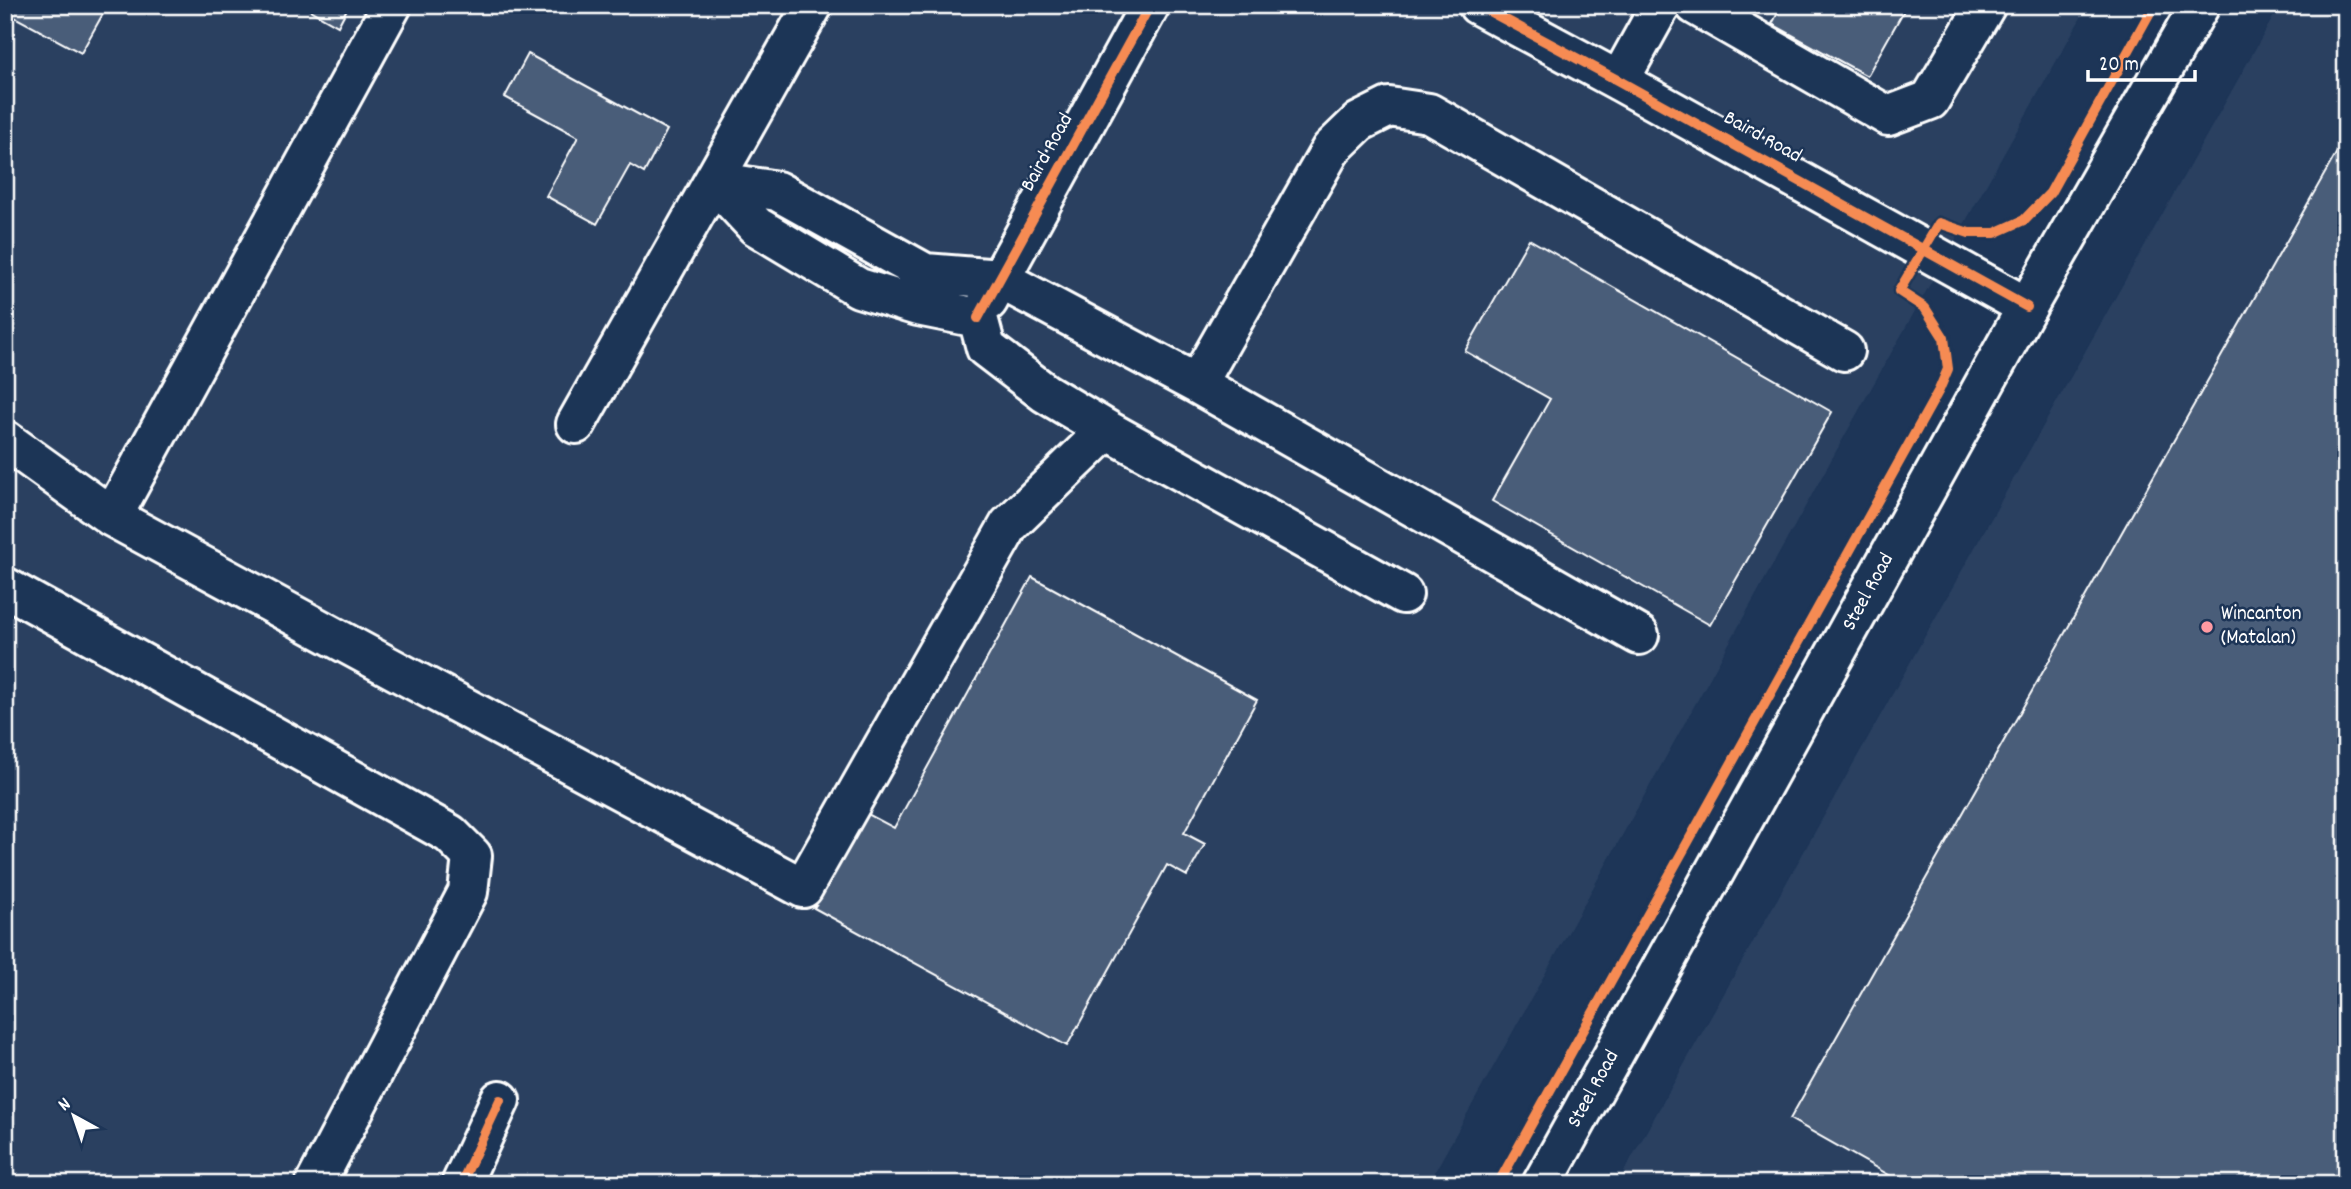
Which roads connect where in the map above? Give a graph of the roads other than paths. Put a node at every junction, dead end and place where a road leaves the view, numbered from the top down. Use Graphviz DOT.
graph roads {
  1 [pos="391,5"];
  2 [pos="813,5"];
  3 [pos="1150,5"];
  4 [pos="1478,5"];
  5 [pos="1661,5"];
  6 [pos="1695,5"];
  7 [pos="1986,5"];
  8 [pos="2200,5"];
  9 [pos="1619,81"];
  10 [pos="714,181"];
  11 [pos="1000,279"];
  12 [pos="2027,307"];
  13 [pos="978,318"];
  14 [pos="1843,351"];
  15 [pos="1197,384"];
  16 [pos="576,424"];
  17 [pos="1107,430"];
  18 [pos="5,440"];
  19 [pos="112,517"];
  20 [pos="5,587"];
  21 [pos="1404,594"];
  22 [pos="1639,635"];
  23 [pos="500,1100"];
  24 [pos="315,1184"];
  25 [pos="461,1184"];
  26 [pos="1542,1184"];
  1 -- 19 [label="main road"];
  2 -- 10 [label="main road"];
  3 -- 11 [label="main road, Baird Road"];
  4 -- 9 [label="main road, Baird Road"];
  5 -- 9 [label="main road"];
  6 -- 7 [label="main road"];
  8 -- 12 [label="main road, Steel Road"];
  9 -- 12 [label="main road, Baird Road"];
  10 -- 11 [label="main road"];
  10 -- 13 [label="main road"];
  10 -- 16 [label="main road"];
  11 -- 13 [label="main road, Baird Road"];
  11 -- 15 [label="main road"];
  12 -- 26 [label="main road, Steel Road"];
  13 -- 17 [label="main road"];
  14 -- 15 [label="main road"];
  15 -- 22 [label="main road"];
  17 -- 19 [label="main road"];
  17 -- 21 [label="main road"];
  18 -- 19 [label="main road"];
  20 -- 24 [label="main road"];
  23 -- 25 [label="main road"];
}
